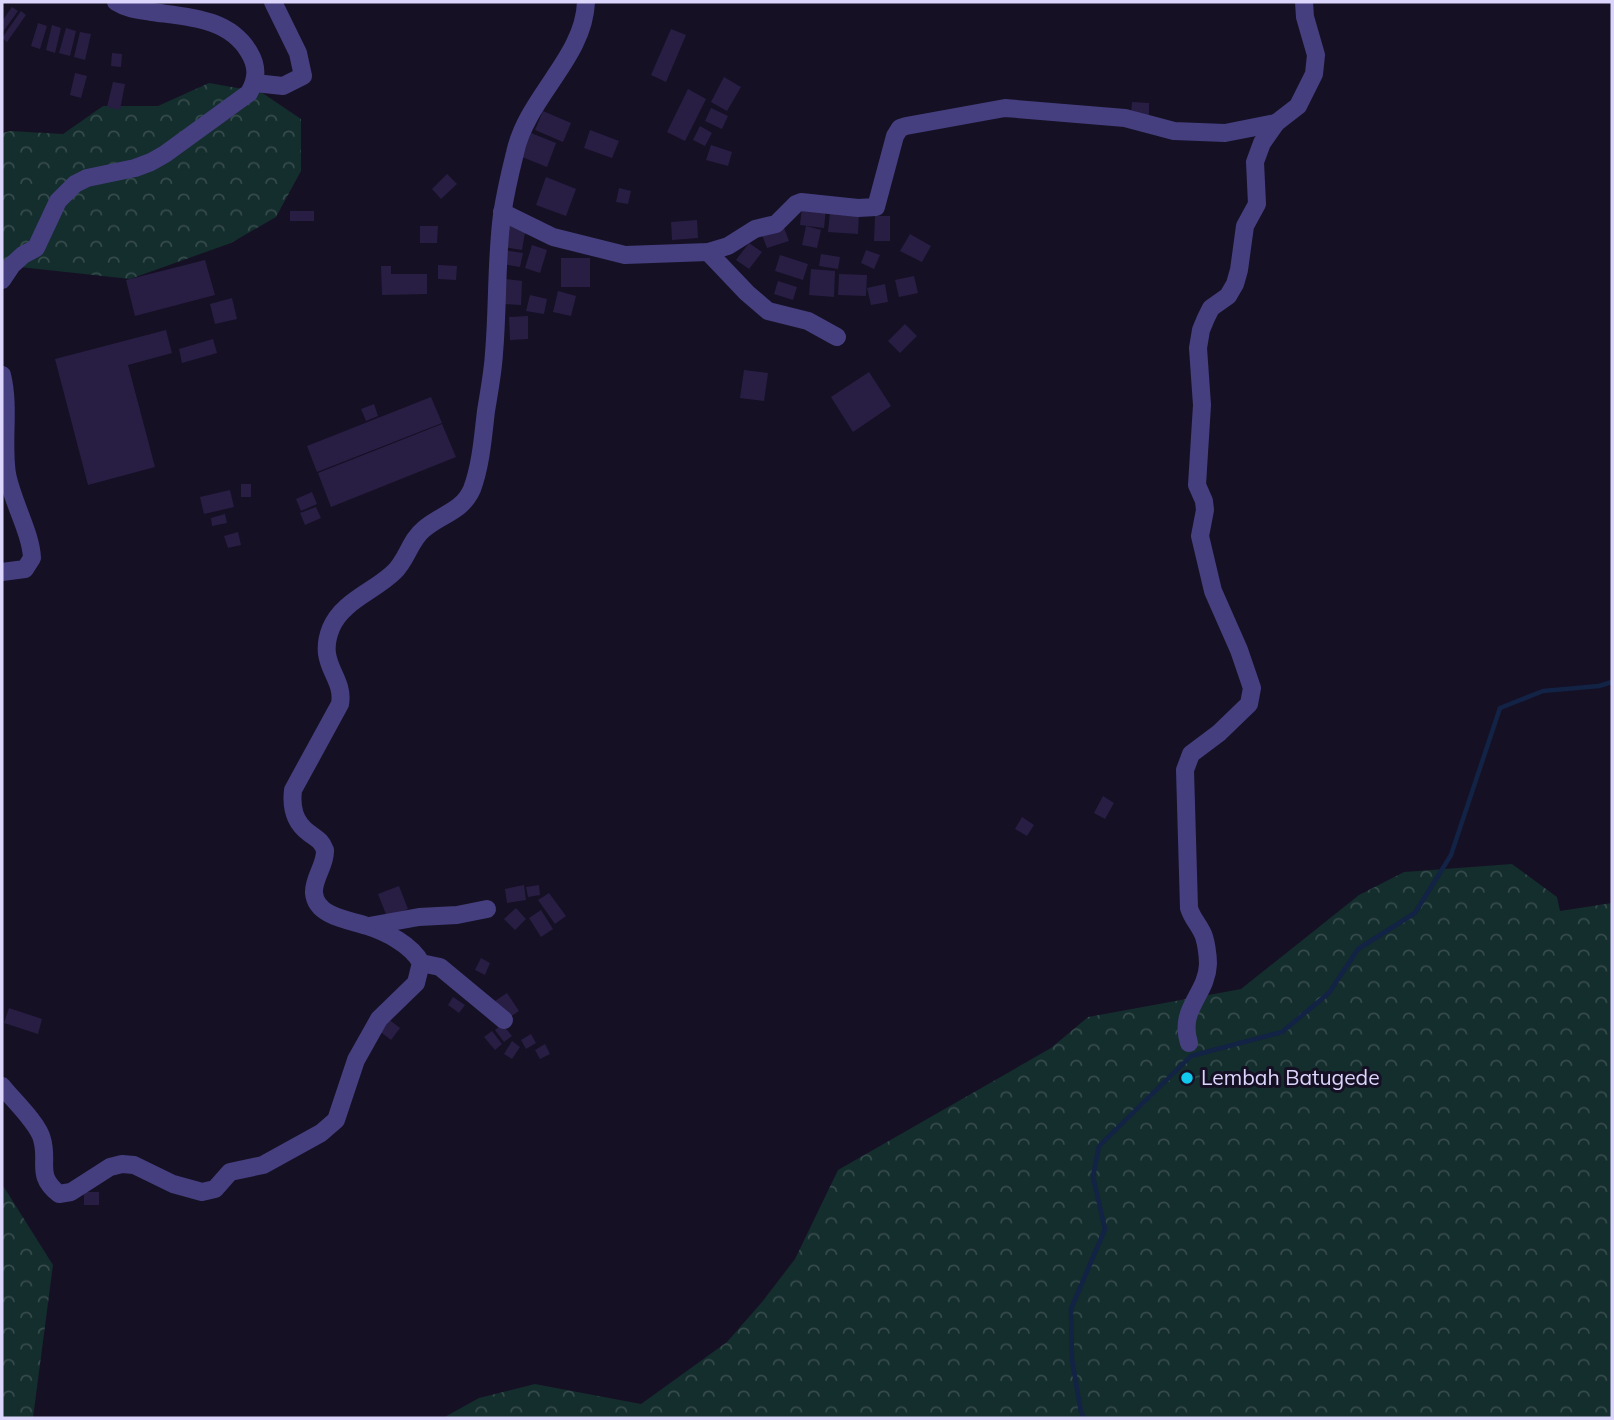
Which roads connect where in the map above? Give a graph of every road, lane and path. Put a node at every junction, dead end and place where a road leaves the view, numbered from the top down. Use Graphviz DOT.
graph roads {
  1 [pos="116,2"];
  2 [pos="273,2"];
  3 [pos="586,2"];
  4 [pos="1304,2"];
  5 [pos="255,83"];
  6 [pos="1276,123"];
  7 [pos="502,212"];
  8 [pos="708,252"];
  9 [pos="2,280"];
  10 [pos="837,337"];
  11 [pos="2,375"];
  12 [pos="2,572"];
  13 [pos="487,909"];
  14 [pos="369,926"];
  15 [pos="421,963"];
  16 [pos="504,1020"];
  17 [pos="1189,1043"];
  18 [pos="2,1086"];
  1 -- 5 [label="street"];
  2 -- 5 [label="street"];
  3 -- 7 [label="street"];
  4 -- 6 [label="street"];
  5 -- 9 [label="street"];
  6 -- 8 [label="street"];
  6 -- 17 [label="street"];
  7 -- 8 [label="street"];
  7 -- 14 [label="street"];
  8 -- 10 [label="street"];
  11 -- 12 [label="street"];
  13 -- 14 [label="street"];
  14 -- 15 [label="street"];
  15 -- 16 [label="street"];
  15 -- 18 [label="street"];
}
